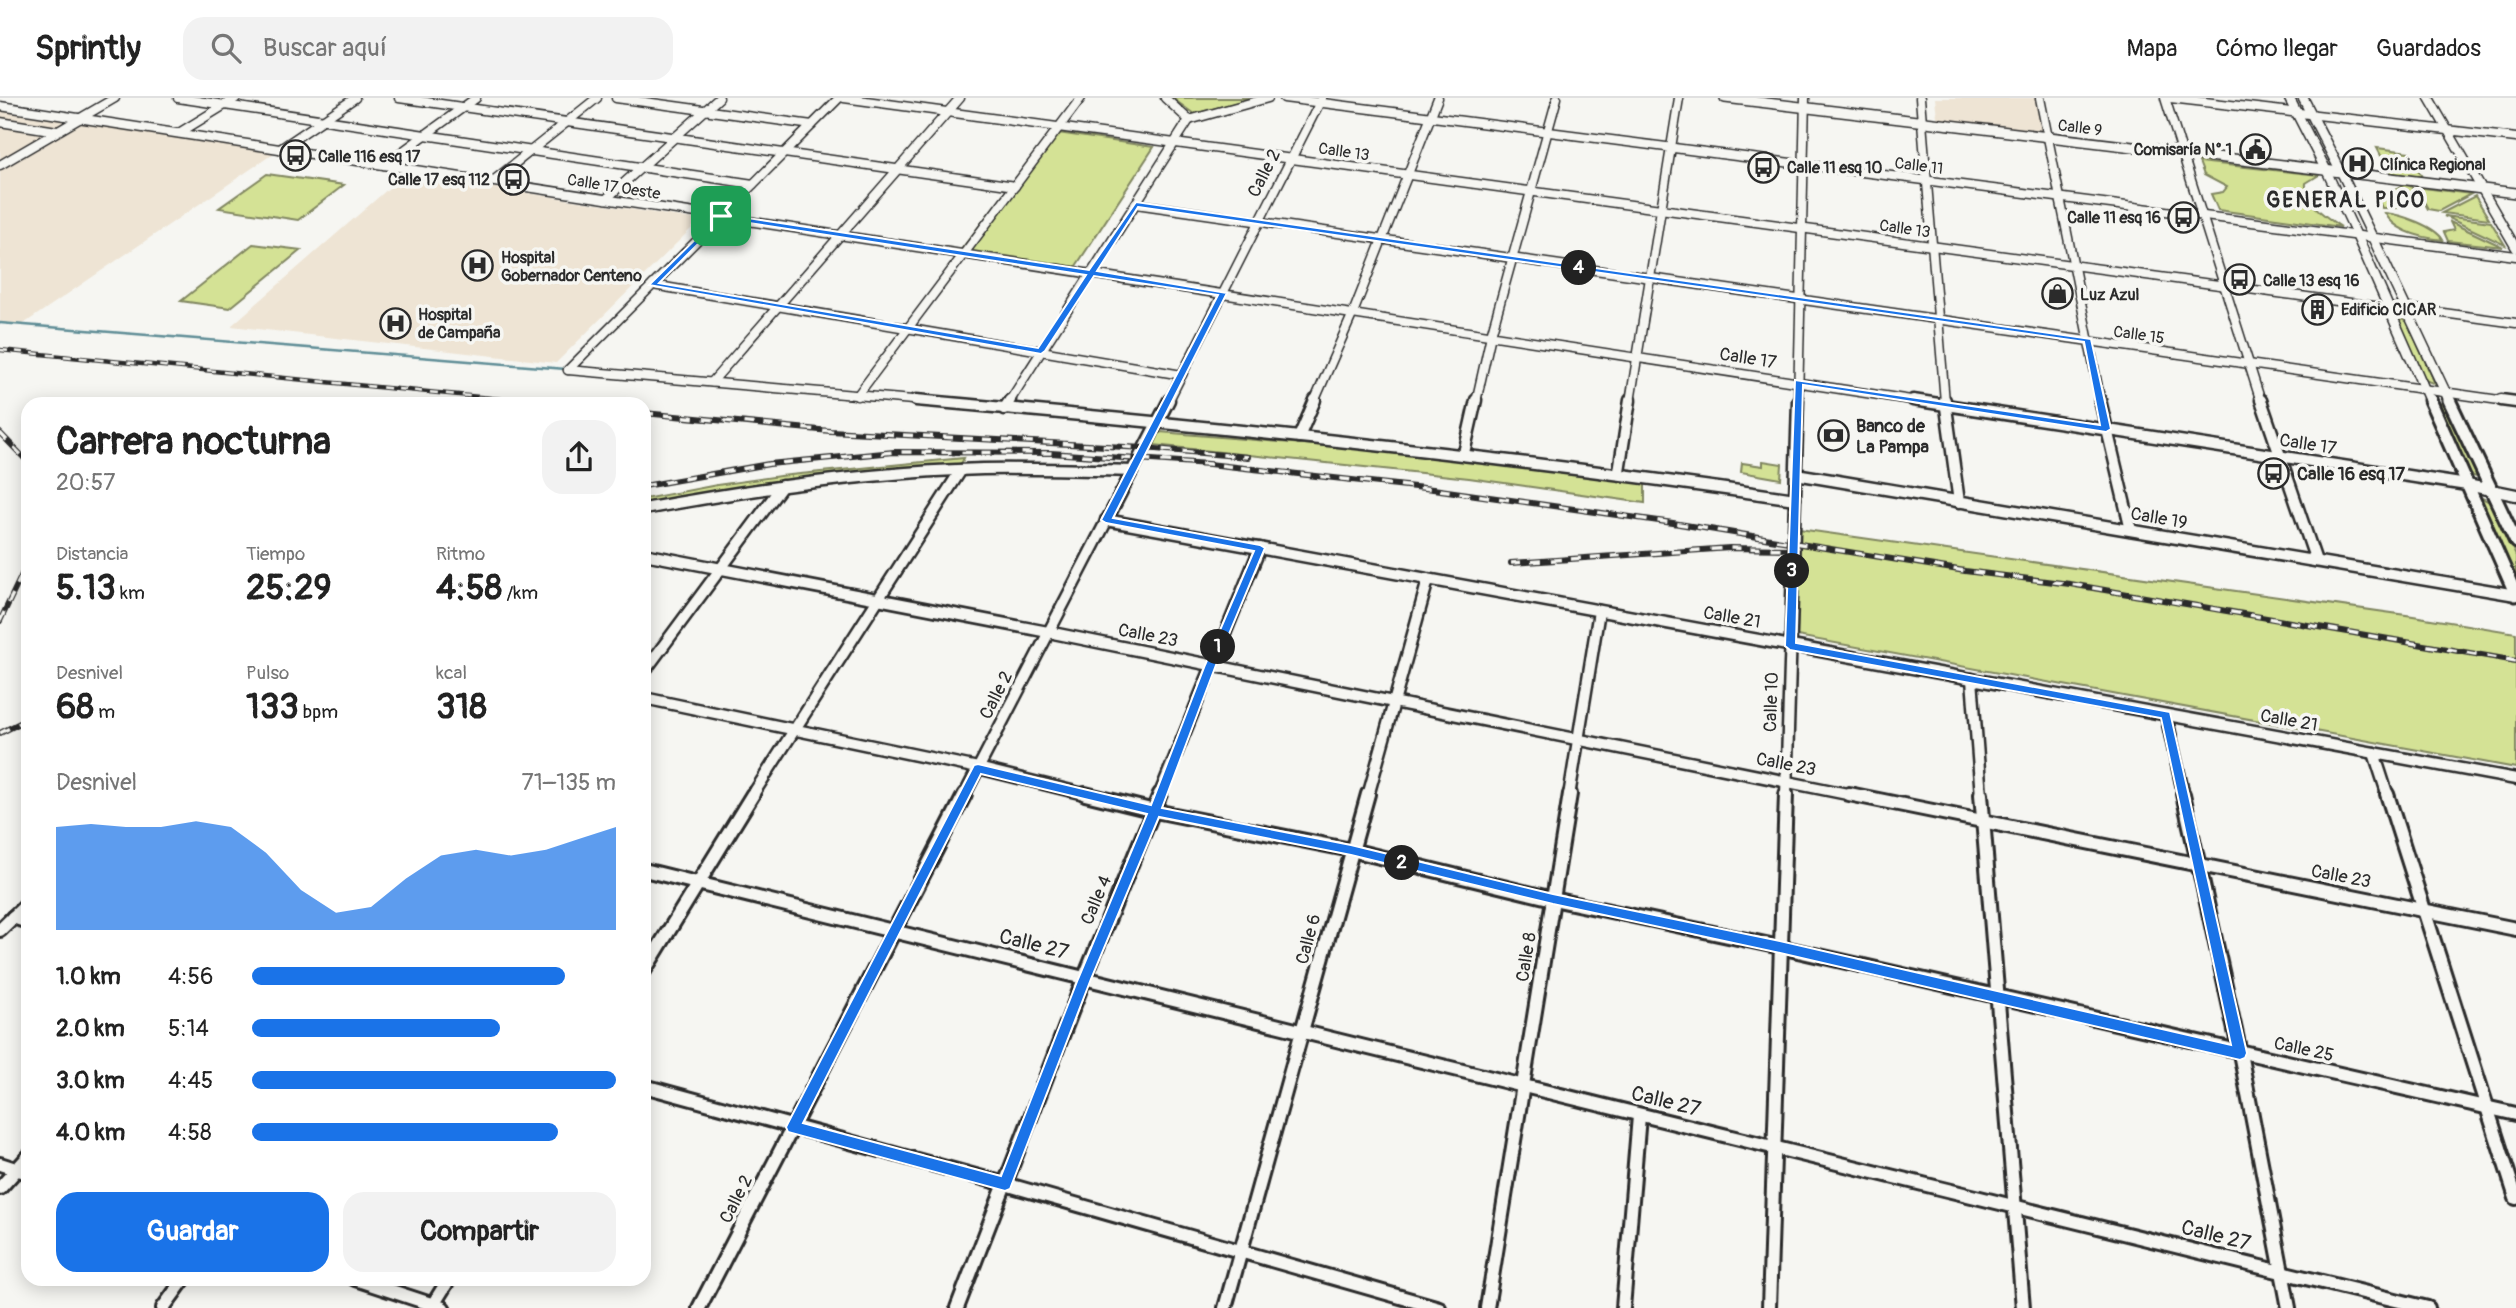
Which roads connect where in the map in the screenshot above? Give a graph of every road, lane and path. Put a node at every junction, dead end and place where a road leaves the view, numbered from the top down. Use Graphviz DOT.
graph roads {
  1 [pos="115,98"];
  2 [pos="178,98"];
  3 [pos="236,98"];
  4 [pos="355,98"];
  5 [pos="399,98"];
  6 [pos="476,98"];
  7 [pos="597,98"];
  8 [pos="616,98"];
  9 [pos="719,98"];
  10 [pos="841,98"];
  11 [pos="960,98"];
  12 [pos="1081,98"];
  13 [pos="1165,98"];
  14 [pos="1268,98"];
  15 [pos="1284,98"];
  16 [pos="1438,98"];
  17 [pos="1557,98"];
  18 [pos="1679,98"];
  19 [pos="1725,98"];
  20 [pos="1805,98"];
  21 [pos="1920,98"];
  22 [pos="2040,98"];
  23 [pos="2167,98"];
  24 [pos="2289,98"];
  25 [pos="2303,98"];
  26 [pos="2429,98"];
  27 [pos="1321,100"];
  28 [pos="225,105"];
  29 [pos="0,106"];
  30 [pos="463,107"];
  31 [pos="1804,108"];
  32 [pos="705,110"];
  33 [pos="948,111"];
  34 [pos="2296,113"];
  35 [pos="2311,114"];
  36 [pos="1431,117"];
  37 [pos="80,118"];
  38 [pos="323,120"];
  39 [pos="1189,120"];
  40 [pos="0,122"];
  41 [pos="567,122"];
  42 [pos="1921,122"];
  43 [pos="812,125"];
  44 [pos="1059,127"];
  45 [pos="2448,130"];
  46 [pos="57,131"];
  47 [pos="1547,132"];
  48 [pos="180,133"];
  49 [pos="425,135"];
  50 [pos="675,137"];
  51 [pos="2048,137"];
  52 [pos="2516,138"];
  53 [pos="1174,144"];
  54 [pos="1672,148"];
  55 [pos="280,149"];
  56 [pos="531,151"];
  57 [pos="784,153"];
  58 [pos="2180,154"];
  59 [pos="1291,158"];
  60 [pos="0,165"];
  61 [pos="384,165"];
  62 [pos="1803,165"];
  63 [pos="642,167"];
  64 [pos="898,169"];
  65 [pos="2326,170"];
  66 [pos="2341,172"];
  67 [pos="1407,174"];
  68 [pos="1926,180"];
  69 [pos="494,181"];
  70 [pos="753,184"];
  71 [pos="1015,186"];
  72 [pos="2481,189"];
  73 [pos="1531,191"];
  74 [pos="2516,193"];
  75 [pos="2060,198"];
  76 [pos="606,199"];
  77 [pos="1136,204"];
  78 [pos="1660,209"];
  79 [pos="2200,215"];
  80 [pos="721,216"];
  81 [pos="1259,222"];
  82 [pos="1802,228"];
  83 [pos="841,234"];
  84 [pos="2357,236"];
  85 [pos="2373,238"];
  86 [pos="1381,239"];
  87 [pos="1932,246"];
  88 [pos="2516,248"];
  89 [pos="964,254"];
  90 [pos="2516,256"];
  91 [pos="1513,258"];
  92 [pos="2073,265"];
  93 [pos="1091,273"];
  94 [pos="1652,278"];
  95 [pos="653,285"];
  96 [pos="2223,286"];
  97 [pos="1223,293"];
  98 [pos="1800,299"];
  99 [pos="777,307"];
  100 [pos="2388,308"];
  101 [pos="2407,308"];
  102 [pos="1353,313"];
  103 [pos="1938,319"];
  104 [pos="2516,323"];
  105 [pos="907,329"];
  106 [pos="1491,335"];
  107 [pos="2088,340"];
  108 [pos="1041,351"];
  109 [pos="1639,357"];
  110 [pos="2248,363"];
  111 [pos="1182,375"];
  112 [pos="712,382"];
  113 [pos="1798,382"];
  114 [pos="2424,388"];
  115 [pos="2445,391"];
  116 [pos="857,396"];
  117 [pos="2516,402"];
  118 [pos="1945,404"];
  119 [pos="1004,409"];
  120 [pos="1157,423"];
  121 [pos="2106,429"];
  122 [pos="1299,437"];
  123 [pos="1464,453"];
  124 [pos="2278,456"];
  125 [pos="961,470"];
  126 [pos="1132,471"];
  127 [pos="1619,471"];
  128 [pos="1796,474"];
  129 [pos="2467,485"];
  130 [pos="782,486"];
  131 [pos="2492,491"];
  132 [pos="2516,495"];
  133 [pos="1795,499"];
  134 [pos="1959,502"];
  135 [pos="651,508"];
  136 [pos="1106,520"];
  137 [pos="2131,530"];
  138 [pos="2516,542"];
  139 [pos="1260,548"];
  140 [pos="651,555"];
  141 [pos="2316,561"];
  142 [pos="721,568"];
  143 [pos="1428,580"];
  144 [pos="2516,595"];
  145 [pos="877,598"];
  146 [pos="1599,611"];
  147 [pos="1048,632"];
  148 [pos="1790,646"];
  149 [pos="651,663"];
  150 [pos="1211,665"];
  151 [pos="1972,679"];
  152 [pos="651,700"];
  153 [pos="1392,702"];
  154 [pos="2166,715"];
  155 [pos="793,730"];
  156 [pos="1578,740"];
  157 [pos="2374,753"];
  158 [pos="978,768"];
  159 [pos="2516,779"];
  160 [pos="1786,782"];
  161 [pos="1155,811"];
  162 [pos="1983,822"];
  163 [pos="1351,850"];
  164 [pos="2200,866"];
  165 [pos="651,872"];
  166 [pos="699,884"];
  167 [pos="1553,899"];
  168 [pos="21,909"];
  169 [pos="2424,911"];
  170 [pos="13,918"];
  171 [pos="21,920"];
  172 [pos="2516,929"];
  173 [pos="0,930"];
  174 [pos="894,931"];
  175 [pos="1780,947"];
  176 [pos="651,960"];
  177 [pos="1084,979"];
  178 [pos="1998,998"];
  179 [pos="1303,1032"];
  180 [pos="2240,1053"];
  181 [pos="1523,1087"];
  182 [pos="651,1088"];
  183 [pos="2488,1107"];
  184 [pos="2516,1114"];
  185 [pos="1639,1116"];
  186 [pos="793,1127"];
  187 [pos="1774,1150"];
  188 [pos="0,1164"];
  189 [pos="21,1172"];
  190 [pos="21,1173"];
  191 [pos="1005,1184"];
  192 [pos="0,1188"];
  193 [pos="2516,1198"];
  194 [pos="2015,1208"];
  195 [pos="1241,1251"];
  196 [pos="2282,1273"];
  197 [pos="179,1286"];
  198 [pos="375,1286"];
  199 [pos="446,1286"];
  200 [pos="436,1307"];
  201 [pos="163,1308"];
  202 [pos="699,1308"];
  203 [pos="957,1308"];
  204 [pos="1225,1308"];
  205 [pos="1439,1308"];
  206 [pos="1487,1308"];
  207 [pos="1623,1308"];
  208 [pos="1769,1308"];
  209 [pos="2023,1308"];
  210 [pos="2289,1308"];
  211 [pos="2428,1308"];
  1 -- 37 [label="street"];
  2 -- 28 [label="street"];
  3 -- 28 [label="street"];
  4 -- 38 [label="street"];
  5 -- 30 [label="street"];
  6 -- 30 [label="street"];
  7 -- 41 [label="street"];
  8 -- 32 [label="street"];
  9 -- 32 [label="street"];
  10 -- 33 [label="street, Calle 13"];
  10 -- 43 [label="street"];
  11 -- 33 [label="street"];
  12 -- 44 [label="street"];
  13 -- 39 [label="street"];
  14 -- 39 [label="street"];
  15 -- 27 [label="street, Calle 11"];
  16 -- 36 [label="street"];
  17 -- 47 [label="street"];
  18 -- 54 [label="street"];
  19 -- 31 [label="main road, Calle 9"];
  20 -- 31 [label="street, Calle 10"];
  21 -- 42 [label="street"];
  22 -- 51 [label="street"];
  23 -- 34 [label="street"];
  23 -- 58 [label="street"];
  24 -- 34 [label="main road"];
  25 -- 35 [label="main road"];
  26 -- 45 [label="street"];
  27 -- 36 [label="street, Calle 11"];
  27 -- 59 [label="street, Calle 2"];
  28 -- 38 [label="street"];
  28 -- 48 [label="street"];
  29 -- 37 [label="street, Calle 17 Oeste"];
  30 -- 41 [label="street"];
  30 -- 49 [label="street"];
  31 -- 42 [label="main road, Calle 9"];
  31 -- 62 [label="street, Calle 10"];
  32 -- 43 [label="street"];
  32 -- 50 [label="street"];
  33 -- 44 [label="street, Calle 13"];
  33 -- 64 [label="street"];
  34 -- 35 [label="street"];
  34 -- 65 [label="main road"];
  35 -- 45 [label="street"];
  35 -- 66 [label="main road"];
  36 -- 47 [label="street, Calle 11"];
  36 -- 67 [label="street"];
  37 -- 46 [label="street"];
  37 -- 48 [label="street, Calle 17 Oeste"];
  38 -- 49 [label="street"];
  38 -- 55 [label="street"];
  39 -- 53 [label="street"];
  40 -- 46 [label="street"];
  41 -- 50 [label="street"];
  41 -- 56 [label="street"];
  42 -- 51 [label="main road, Calle 9"];
  42 -- 68 [label="street"];
  43 -- 57 [label="street"];
  44 -- 53 [label="street, Calle 13"];
  44 -- 71 [label="street"];
  45 -- 52 [label="street"];
  45 -- 72 [label="street"];
  46 -- 60 [label="street"];
  47 -- 54 [label="street, Calle 11"];
  47 -- 73 [label="street"];
  48 -- 55 [label="street, Calle 17 Oeste"];
  49 -- 56 [label="street"];
  49 -- 61 [label="street"];
  50 -- 57 [label="street"];
  50 -- 63 [label="street"];
  51 -- 58 [label="main road, Calle 9"];
  51 -- 75 [label="street"];
  53 -- 59 [label="street, Calle 13"];
  53 -- 77 [label="street"];
  54 -- 62 [label="street, Calle 11"];
  54 -- 78 [label="street"];
  55 -- 61 [label="street, Calle 17 Oeste"];
  56 -- 63 [label="street"];
  56 -- 69 [label="street"];
  57 -- 64 [label="street"];
  57 -- 70 [label="street"];
  58 -- 65 [label="main road, Calle 9"];
  58 -- 79 [label="street"];
  59 -- 67 [label="street, Calle 13"];
  59 -- 81 [label="street, Calle 2"];
  61 -- 69 [label="street, Calle 17 Oeste"];
  62 -- 68 [label="street, Calle 11"];
  62 -- 82 [label="street, Calle 10"];
  63 -- 70 [label="street"];
  63 -- 76 [label="street"];
  64 -- 71 [label="street"];
  64 -- 83 [label="street"];
  65 -- 66 [label="main road, Calle 9"];
  65 -- 84 [label="street"];
  66 -- 72 [label="main road, Calle 9"];
  66 -- 85 [label="street"];
  67 -- 73 [label="street, Calle 13"];
  67 -- 86 [label="street"];
  68 -- 75 [label="street, Calle 11"];
  68 -- 87 [label="street"];
  69 -- 76 [label="street, Calle 17 Oeste"];
  70 -- 80 [label="street"];
  71 -- 89 [label="street"];
  72 -- 74 [label="main road, Calle 9"];
  72 -- 88 [label="street"];
  73 -- 78 [label="street, Calle 13"];
  73 -- 91 [label="street"];
  75 -- 79 [label="street, Calle 11"];
  75 -- 92 [label="street"];
  76 -- 80 [label="street, Calle 17 Oeste"];
  77 -- 81 [label="street, Calle 15"];
  77 -- 93 [label="street"];
  78 -- 82 [label="street, Calle 13"];
  78 -- 94 [label="street"];
  79 -- 84 [label="street, Calle 11"];
  79 -- 96 [label="street"];
  80 -- 83 [label="street, Calle 17 Oeste"];
  80 -- 95 [label="street"];
  81 -- 86 [label="street, Calle 15"];
  81 -- 97 [label="street, Calle 2"];
  82 -- 87 [label="street, Calle 13"];
  82 -- 98 [label="street, Calle 10"];
  83 -- 89 [label="street, Calle 17 Oeste"];
  83 -- 99 [label="street"];
  84 -- 85 [label="street, Calle 11"];
  84 -- 100 [label="main road"];
  85 -- 90 [label="street, Calle 11"];
  85 -- 101 [label="main road"];
  86 -- 91 [label="street, Calle 15"];
  86 -- 102 [label="street"];
  87 -- 92 [label="street, Calle 13"];
  87 -- 103 [label="street"];
  89 -- 93 [label="street, Calle 17 Oeste"];
  89 -- 105 [label="street"];
  91 -- 94 [label="street, Calle 15"];
  91 -- 106 [label="street"];
  92 -- 96 [label="street, Calle 13"];
  92 -- 107 [label="street"];
  93 -- 97 [label="street, Calle 17 Oeste"];
  93 -- 108 [label="street"];
  94 -- 98 [label="street, Calle 15"];
  94 -- 109 [label="street"];
  95 -- 99 [label="street"];
  95 -- 112 [label="street"];
  96 -- 100 [label="street, Calle 13"];
  96 -- 110 [label="street"];
  97 -- 102 [label="street, Calle 17"];
  97 -- 111 [label="street, Calle 2"];
  98 -- 103 [label="street, Calle 15"];
  98 -- 113 [label="street, Calle 10"];
  99 -- 105 [label="street"];
  99 -- 112 [label="street"];
  100 -- 101 [label="street, Calle 13"];
  100 -- 114 [label="main road"];
  101 -- 104 [label="street, Calle 13"];
  101 -- 115 [label="main road"];
  102 -- 106 [label="street, Calle 17"];
  102 -- 122 [label="street"];
  103 -- 107 [label="street, Calle 15"];
  103 -- 118 [label="street"];
  105 -- 108 [label="street"];
  105 -- 116 [label="street"];
  106 -- 109 [label="street, Calle 17"];
  106 -- 123 [label="street"];
  107 -- 110 [label="street, Calle 15"];
  107 -- 121 [label="street"];
  108 -- 111 [label="street"];
  108 -- 119 [label="street"];
  109 -- 113 [label="street, Calle 17"];
  109 -- 127 [label="street"];
  110 -- 114 [label="street, Calle 15"];
  110 -- 124 [label="street"];
  111 -- 120 [label="street, Calle 2"];
  112 -- 116 [label="street"];
  113 -- 118 [label="street, Calle 17"];
  113 -- 128 [label="street, Calle 10"];
  114 -- 115 [label="street, Calle 15"];
  114 -- 129 [label="main road"];
  115 -- 117 [label="street, Calle 15"];
  115 -- 131 [label="main road"];
  116 -- 119 [label="street"];
  118 -- 121 [label="street, Calle 17"];
  118 -- 134 [label="street"];
  119 -- 120 [label="street"];
  120 -- 122 [label="street"];
  120 -- 126 [label="street, Calle 2"];
  121 -- 124 [label="street, Calle 17"];
  121 -- 137 [label="street"];
  122 -- 123 [label="street"];
  123 -- 127 [label="street"];
  124 -- 129 [label="street, Calle 17"];
  124 -- 141 [label="street"];
  125 -- 126 [label="street"];
  125 -- 130 [label="street"];
  125 -- 145 [label="street"];
  126 -- 136 [label="street, Calle 2"];
  127 -- 133 [label="street"];
  128 -- 133 [label="street, Calle 10"];
  128 -- 134 [label="street, Calle 19"];
  129 -- 131 [label="street, Calle 17"];
  129 -- 144 [label="main road"];
  130 -- 135 [label="street"];
  130 -- 142 [label="street"];
  131 -- 132 [label="street, Calle 17"];
  131 -- 138 [label="main road"];
  133 -- 148 [label="street, Calle 10"];
  134 -- 137 [label="street, Calle 19"];
  136 -- 139 [label="street, Calle 21"];
  136 -- 147 [label="street, Calle 2"];
  137 -- 141 [label="street, Calle 19"];
  139 -- 143 [label="street, Calle 21"];
  139 -- 150 [label="street, Calle 4"];
  140 -- 142 [label="street, Calle 23"];
  141 -- 144 [label="street, Calle 19"];
  142 -- 145 [label="street, Calle 23"];
  142 -- 149 [label="street"];
  143 -- 146 [label="street, Calle 21"];
  143 -- 153 [label="street, Calle 6"];
  145 -- 147 [label="street, Calle 23"];
  145 -- 155 [label="street"];
  146 -- 148 [label="street, Calle 21"];
  146 -- 156 [label="street, Calle 8"];
  147 -- 150 [label="street, Calle 23"];
  147 -- 158 [label="street, Calle 2"];
  148 -- 151 [label="street, Calle 21"];
  148 -- 160 [label="street, Calle 10"];
  150 -- 153 [label="street, Calle 23"];
  150 -- 161 [label="street, Calle 4"];
  151 -- 154 [label="street, Calle 21"];
  151 -- 162 [label="street"];
  152 -- 155 [label="street, Calle 25"];
  153 -- 156 [label="street, Calle 23"];
  153 -- 163 [label="street, Calle 6"];
  154 -- 157 [label="street, Calle 21"];
  154 -- 164 [label="street"];
  155 -- 158 [label="street, Calle 25"];
  155 -- 166 [label="street"];
  156 -- 160 [label="street, Calle 23"];
  156 -- 167 [label="street, Calle 8"];
  157 -- 159 [label="street, Calle 21"];
  157 -- 169 [label="street"];
  158 -- 161 [label="street, Calle 25"];
  158 -- 174 [label="street, Calle 2"];
  160 -- 162 [label="street, Calle 23"];
  160 -- 175 [label="street, Calle 10"];
  161 -- 163 [label="street, Calle 25"];
  161 -- 177 [label="street, Calle 4"];
  162 -- 164 [label="street, Calle 23"];
  162 -- 178 [label="street"];
  163 -- 167 [label="street, Calle 25"];
  163 -- 179 [label="street, Calle 6"];
  164 -- 169 [label="street, Calle 23"];
  164 -- 180 [label="street"];
  165 -- 166 [label="street, Calle 27"];
  166 -- 174 [label="street, Calle 27"];
  166 -- 176 [label="street"];
  167 -- 175 [label="street, Calle 25"];
  167 -- 181 [label="street, Calle 8"];
  168 -- 170 [label="street"];
  169 -- 172 [label="street, Calle 23"];
  169 -- 183 [label="street"];
  170 -- 171 [label="street"];
  170 -- 173 [label="street"];
  174 -- 177 [label="street, Calle 27"];
  174 -- 186 [label="street, Calle 2"];
  175 -- 178 [label="street, Calle 25"];
  175 -- 187 [label="street, Calle 10"];
  177 -- 179 [label="street, Calle 27"];
  177 -- 191 [label="street, Calle 4"];
  178 -- 180 [label="street, Calle 25"];
  178 -- 194 [label="street"];
  179 -- 181 [label="street, Calle 27"];
  179 -- 195 [label="street, Calle 6"];
  180 -- 183 [label="street, Calle 25"];
  180 -- 196 [label="street"];
  181 -- 185 [label="street, Calle 27"];
  181 -- 206 [label="street, Calle 8"];
  182 -- 186 [label="street"];
  183 -- 184 [label="street, Calle 25"];
  183 -- 193 [label="street"];
  185 -- 187 [label="street, Calle 27"];
  185 -- 207 [label="street"];
  186 -- 191 [label="street"];
  186 -- 202 [label="street, Calle 2"];
  187 -- 194 [label="street, Calle 27"];
  187 -- 208 [label="street, Calle 10"];
  188 -- 189 [label="street"];
  190 -- 192 [label="street"];
  191 -- 195 [label="street"];
  191 -- 203 [label="street, Calle 4"];
  194 -- 196 [label="street, Calle 27"];
  194 -- 209 [label="street"];
  195 -- 204 [label="street, Calle 6"];
  195 -- 205 [label="street"];
  196 -- 210 [label="street"];
  196 -- 211 [label="street, Calle 27"];
  197 -- 201 [label="street"];
  198 -- 200 [label="street"];
  199 -- 200 [label="street"];
}
